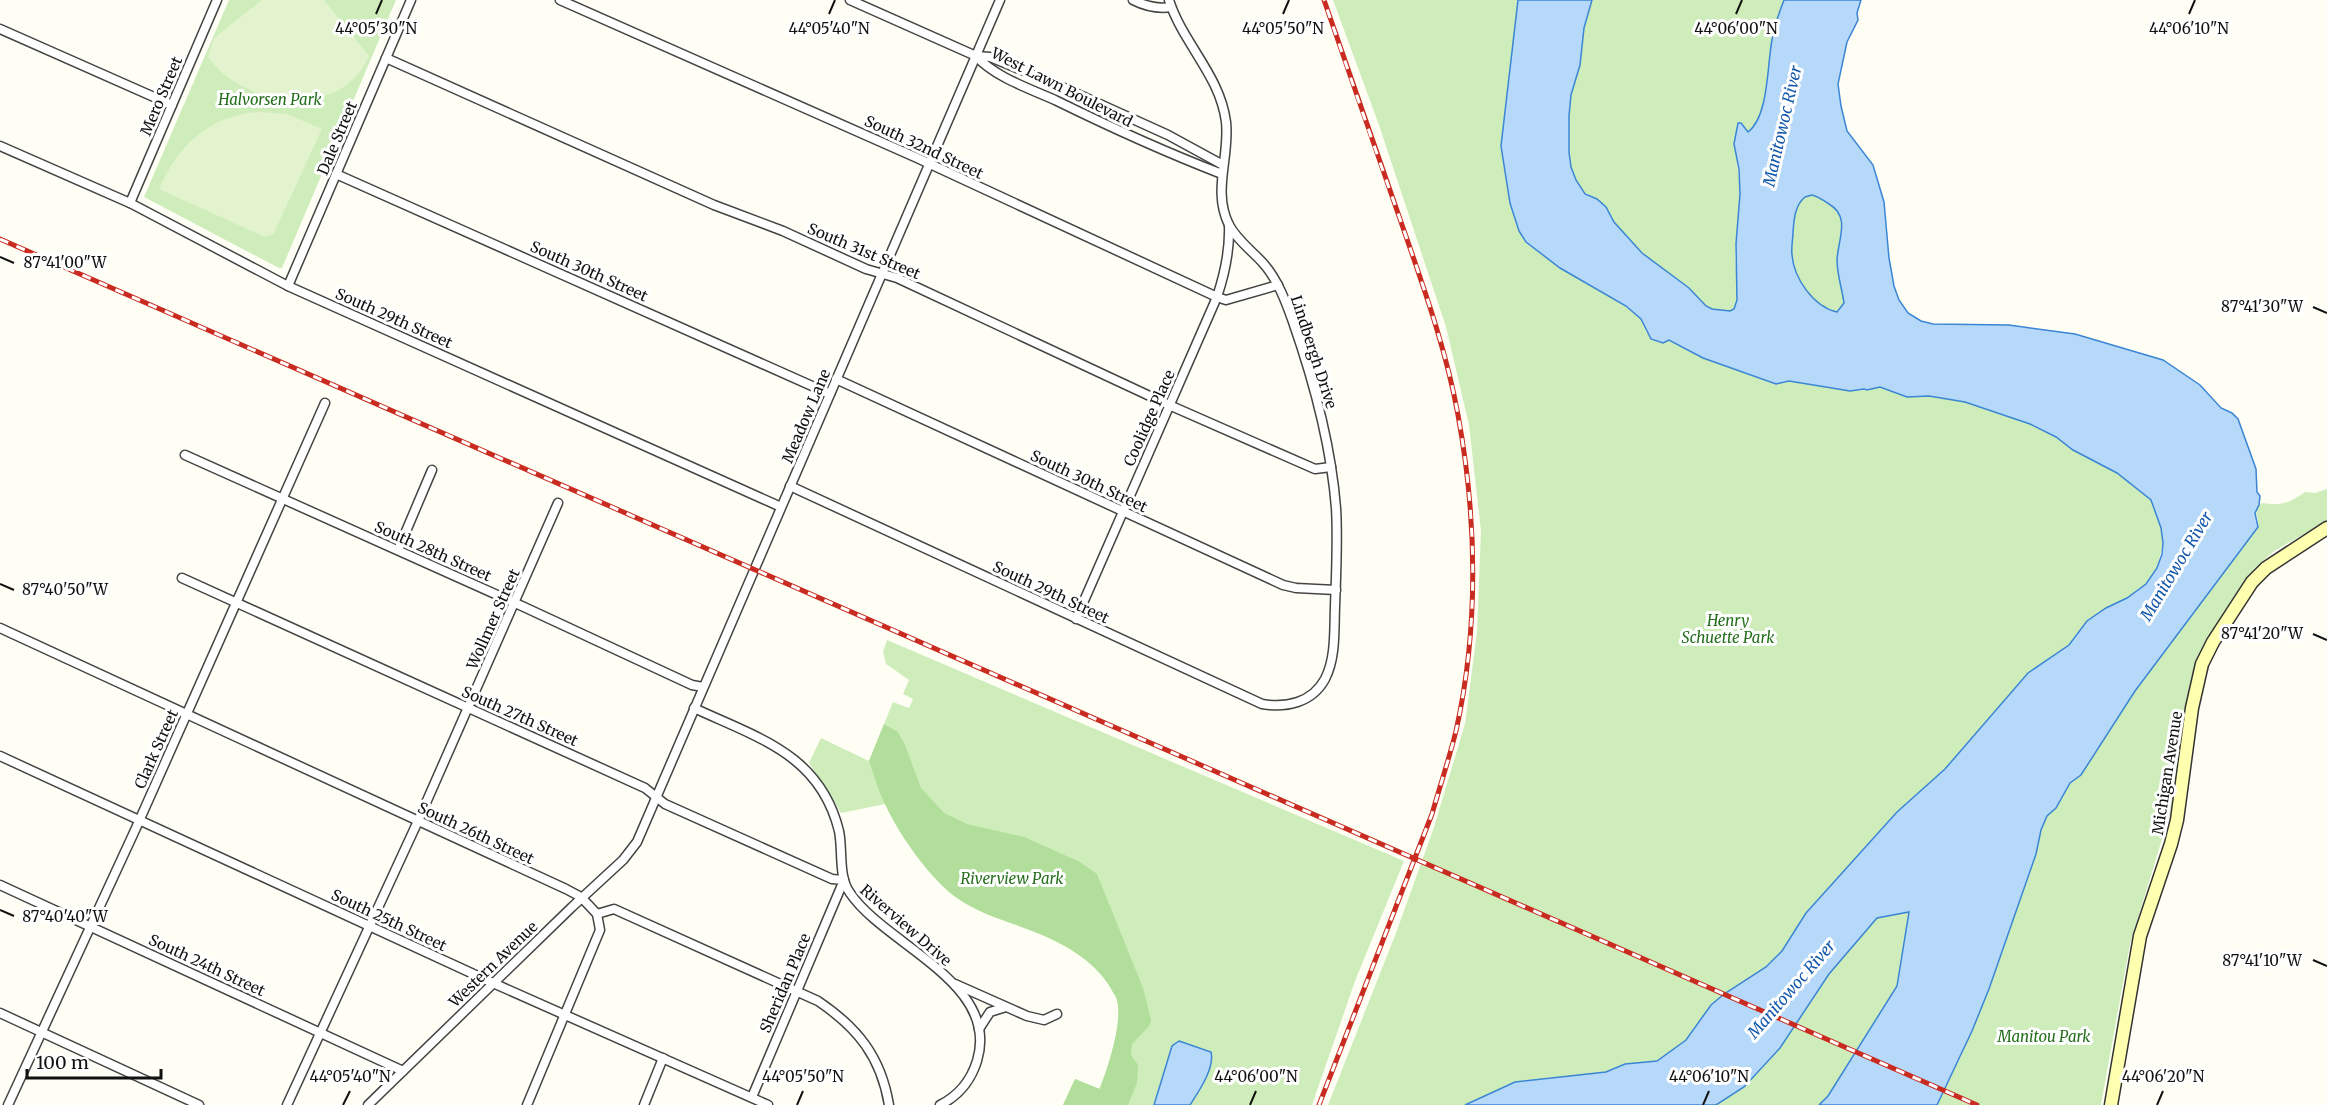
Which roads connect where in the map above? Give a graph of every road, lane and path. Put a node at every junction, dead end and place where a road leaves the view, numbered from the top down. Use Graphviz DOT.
graph roads {
  1 [pos="217,0"];
  2 [pos="411,0"];
  3 [pos="560,0"];
  4 [pos="850,0"];
  5 [pos="1000,0"];
  6 [pos="1133,0"];
  7 [pos="1170,4"];
  8 [pos="0,29"];
  9 [pos="976,56"];
  10 [pos="386,58"];
  11 [pos="172,105"];
  12 [pos="0,146"];
  13 [pos="929,164"];
  14 [pos="1223,170"];
  15 [pos="336,174"];
  16 [pos="130,203"];
  17 [pos="1229,225"];
  18 [pos="882,273"];
  19 [pos="1278,285"];
  20 [pos="288,286"];
  21 [pos="1216,297"];
  22 [pos="836,379"];
  23 [pos="830,394"];
  24 [pos="325,403"];
  25 [pos="1169,405"];
  26 [pos="185,454"];
  27 [pos="1331,467"];
  28 [pos="432,470"];
  29 [pos="790,486"];
  30 [pos="283,498"];
  31 [pos="558,503"];
  32 [pos="781,507"];
  33 [pos="1122,512"];
  34 [pos="2327,528"];
  35 [pos="398,550"];
  36 [pos="182,578"];
  37 [pos="1336,590"];
  38 [pos="237,602"];
  39 [pos="514,602"];
  40 [pos="1077,619"];
  41 [pos="0,628"];
  42 [pos="703,687"];
  43 [pos="1304,699"];
  44 [pos="468,708"];
  45 [pos="694,708"];
  46 [pos="187,712"];
  47 [pos="0,756"];
  48 [pos="655,797"];
  49 [pos="140,820"];
  50 [pos="418,821"];
  51 [pos="637,842"];
  52 [pos="844,880"];
  53 [pos="0,885"];
  54 [pos="582,897"];
  55 [pos="597,914"];
  56 [pos="369,926"];
  57 [pos="91,927"];
  58 [pos="949,981"];
  59 [pos="493,983"];
  60 [pos="796,990"];
  61 [pos="1006,1006"];
  62 [pos="0,1013"];
  63 [pos="1057,1014"];
  64 [pos="565,1015"];
  65 [pos="979,1029"];
  66 [pos="42,1032"];
  67 [pos="321,1032"];
  68 [pos="663,1058"];
  69 [pos="403,1071"];
  70 [pos="752,1097"];
  71 [pos="8,1105"];
  72 [pos="199,1105"];
  73 [pos="288,1105"];
  74 [pos="368,1105"];
  75 [pos="527,1105"];
  76 [pos="644,1105"];
  77 [pos="768,1105"];
  78 [pos="889,1105"];
  79 [pos="940,1105"];
  80 [pos="2111,1105"];
  1 -- 11 [label="street, Mero Street"];
  2 -- 10 [label="street, Dale Street"];
  3 -- 13 [label="street, South 32nd Street"];
  4 -- 9 [label="street"];
  5 -- 9 [label="street, Meadow Lane"];
  6 -- 7 [label="street"];
  7 -- 14 [label="street, Lindbergh Drive"];
  8 -- 11 [label="street"];
  9 -- 13 [label="street, Meadow Lane"];
  9 -- 14 [label="street, West Lawn Boulevard"];
  9 -- 14 [label="street, West Lawn Boulevard"];
  10 -- 15 [label="street, Dale Street"];
  10 -- 18 [label="street, South 31st Street"];
  11 -- 16 [label="street, Mero Street"];
  12 -- 16 [label="street, South 29th Street"];
  13 -- 18 [label="street, Meadow Lane"];
  13 -- 21 [label="street, South 32nd Street"];
  14 -- 17 [label="street, Lindbergh Drive"];
  15 -- 20 [label="street, Dale Street"];
  15 -- 23 [label="street, South 30th Street"];
  16 -- 20 [label="street, South 29th Street"];
  17 -- 19 [label="street, Lindbergh Drive"];
  17 -- 21 [label="street, Coolidge Place"];
  18 -- 22 [label="street, Meadow Lane"];
  18 -- 25 [label="street, South 31st Street"];
  19 -- 21 [label="street, South 32nd Street"];
  19 -- 27 [label="street, Lindbergh Drive"];
  20 -- 32 [label="street, South 29th Street"];
  21 -- 25 [label="street, Coolidge Place"];
  22 -- 23 [label="street, Meadow Lane"];
  22 -- 33 [label="street, South 30th Street"];
  23 -- 29 [label="street, Meadow Lane"];
  24 -- 30 [label="street, Clark Street"];
  25 -- 27 [label="street, South 31st Street"];
  25 -- 33 [label="street, Coolidge Place"];
  26 -- 30 [label="street, South 28th Street"];
  27 -- 37 [label="street, Lindbergh Drive"];
  28 -- 35 [label="street"];
  29 -- 32 [label="street, Meadow Lane"];
  29 -- 40 [label="street, South 29th Street"];
  30 -- 35 [label="street, South 28th Street"];
  30 -- 38 [label="street, Clark Street"];
  31 -- 39 [label="street, Wollmer Street"];
  32 -- 42 [label="street, Meadow Lane"];
  33 -- 37 [label="street, South 30th Street"];
  33 -- 40 [label="street, Coolidge Place"];
  34 -- 80 [label="street, Michigan Avenue"];
  35 -- 39 [label="street, South 28th Street"];
  36 -- 38 [label="street, South 27th Street"];
  37 -- 43 [label="street, Lindbergh Drive"];
  38 -- 44 [label="street, South 27th Street"];
  38 -- 46 [label="street, Clark Street"];
  39 -- 42 [label="street, South 28th Street"];
  39 -- 44 [label="street, Wollmer Street"];
  40 -- 43 [label="street, South 29th Street"];
  41 -- 46 [label="street, South 26th Street"];
  42 -- 45 [label="street, Meadow Lane"];
  44 -- 48 [label="street, South 27th Street"];
  44 -- 50 [label="street, Wollmer Street"];
  45 -- 48 [label="street, Meadow Lane"];
  45 -- 52 [label="street, Riverview Drive"];
  46 -- 49 [label="street, Clark Street"];
  46 -- 50 [label="street, South 26th Street"];
  47 -- 49 [label="street, South 25th Street"];
  48 -- 51 [label="street, Meadow Lane"];
  48 -- 52 [label="street, South 27th Street"];
  49 -- 56 [label="street, South 25th Street"];
  49 -- 57 [label="street, Clark Street"];
  50 -- 54 [label="street, South 26th Street"];
  50 -- 56 [label="street, Wollmer Street"];
  51 -- 54 [label="street, Western Avenue"];
  52 -- 58 [label="street, Riverview Drive"];
  52 -- 60 [label="street, Sheridan Place"];
  53 -- 57 [label="street, South 24th Street"];
  54 -- 55 [label="street, South 26th Street"];
  54 -- 59 [label="street, Western Avenue"];
  55 -- 60 [label="street"];
  55 -- 64 [label="street"];
  56 -- 59 [label="street, South 25th Street"];
  56 -- 67 [label="street, Wollmer Street"];
  57 -- 66 [label="street, Clark Street"];
  57 -- 67 [label="street, South 24th Street"];
  58 -- 61 [label="street"];
  58 -- 65 [label="street, Riverview Drive"];
  59 -- 64 [label="street, South 25th Street"];
  59 -- 69 [label="street, Western Avenue"];
  60 -- 70 [label="street, Sheridan Place"];
  60 -- 78 [label="street"];
  61 -- 63 [label="street"];
  61 -- 65 [label="street"];
  62 -- 66 [label="street"];
  64 -- 68 [label="street, South 25th Street"];
  64 -- 75 [label="street"];
  65 -- 79 [label="street, Riverview Drive"];
  66 -- 71 [label="street, Clark Street"];
  66 -- 72 [label="street"];
  67 -- 69 [label="street, South 24th Street"];
  67 -- 73 [label="street, Wollmer Street"];
  68 -- 70 [label="street, South 25th Street"];
  68 -- 76 [label="street"];
  69 -- 74 [label="street, Western Avenue"];
  70 -- 77 [label="street, South 25th Street"];
}
